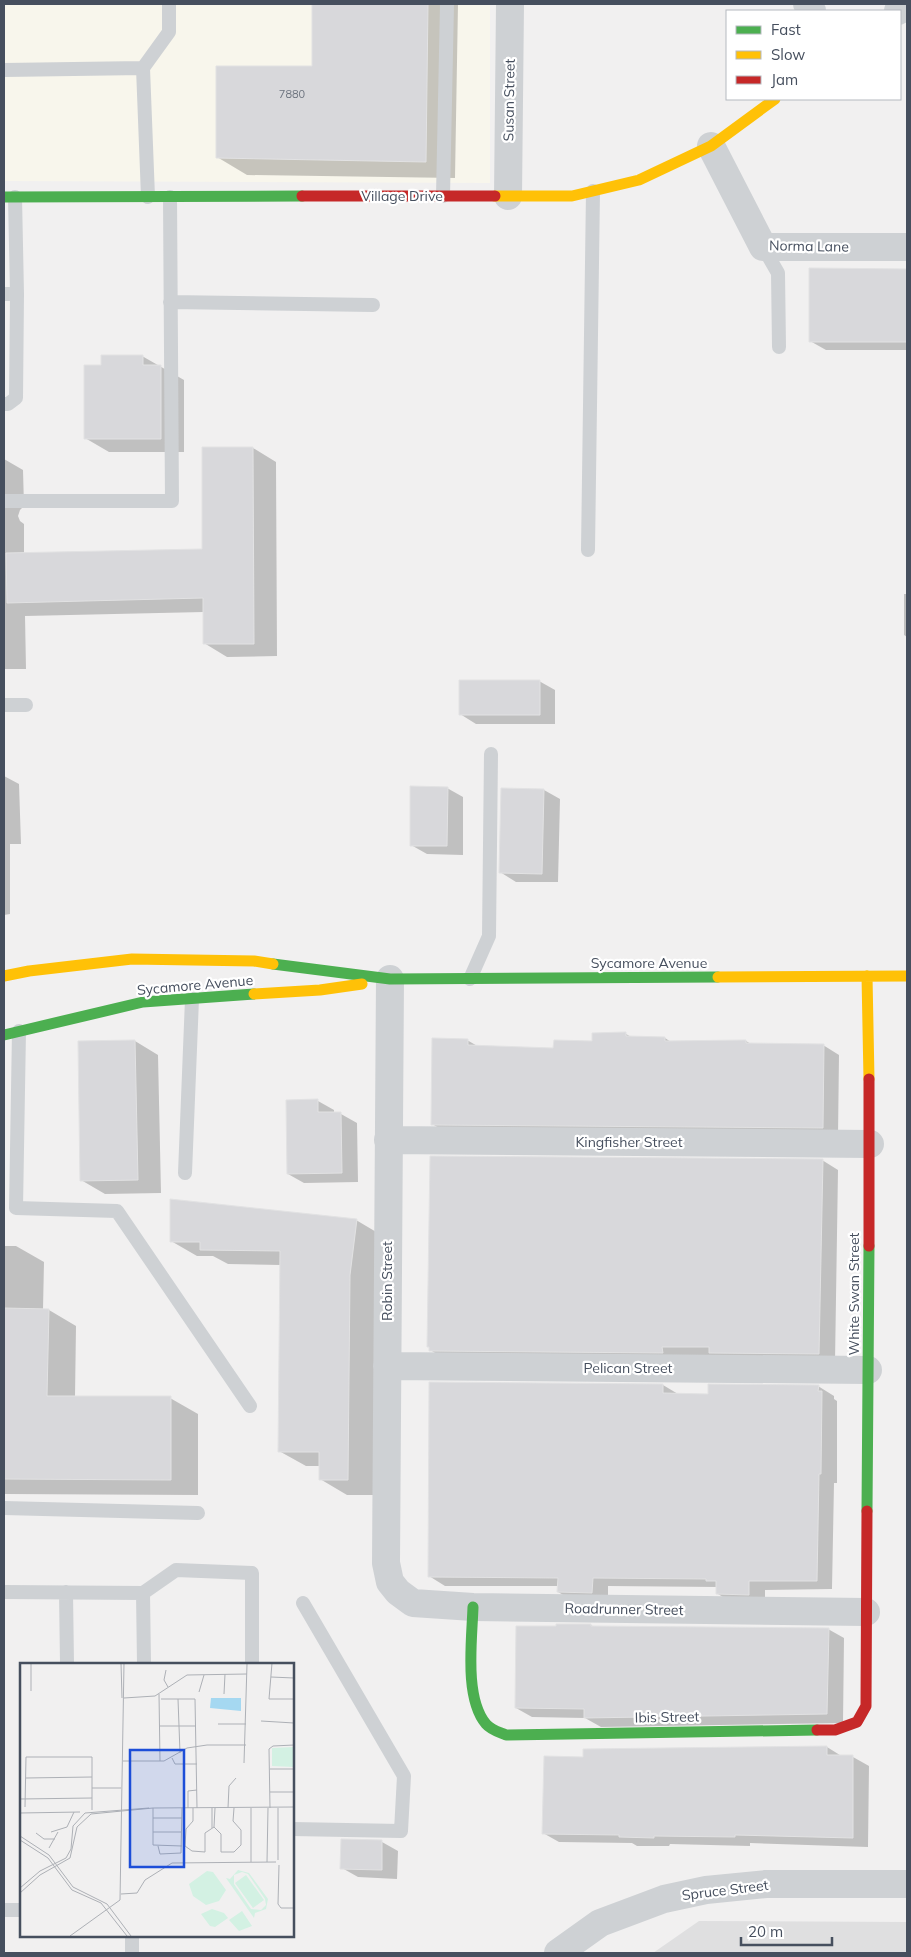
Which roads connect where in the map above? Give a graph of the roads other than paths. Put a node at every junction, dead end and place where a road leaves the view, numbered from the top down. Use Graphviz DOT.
graph roads {
  1 [pos="169,4"];
  2 [pos="447,4"];
  3 [pos="510,4"];
  4 [pos="144,68"];
  5 [pos="4,70"];
  6 [pos="775,100"];
  7 [pos="711,146"];
  8 [pos="593,191"];
  9 [pos="442,196"];
  10 [pos="508,196"];
  11 [pos="9,197"];
  12 [pos="148,197"];
  13 [pos="170,197"];
  14 [pos="763,247"];
  15 [pos="907,247"];
  16 [pos="10,294"];
  17 [pos="170,302"];
  18 [pos="373,304"];
  19 [pos="779,347"];
  20 [pos="4,404"];
  21 [pos="4,501"];
  22 [pos="588,550"];
  23 [pos="4,705"];
  24 [pos="26,705"];
  25 [pos="492,754"];
  26 [pos="4,976"];
  27 [pos="867,976"];
  28 [pos="907,976"];
  29 [pos="390,979"];
  30 [pos="470,979"];
  31 [pos="192,999"];
  32 [pos="19,1032"];
  33 [pos="4,1035"];
  34 [pos="388,1140"];
  35 [pos="870,1144"];
  36 [pos="185,1173"];
  37 [pos="10,1205"];
  38 [pos="387,1366"];
  39 [pos="868,1370"];
  40 [pos="250,1406"];
  41 [pos="4,1508"];
  42 [pos="198,1513"];
  43 [pos="390,1582"];
  44 [pos="4,1592"];
  45 [pos="66,1592"];
  46 [pos="143,1593"];
  47 [pos="303,1602"];
  48 [pos="473,1607"];
  49 [pos="866,1612"];
  50 [pos="67,1663"];
  51 [pos="144,1663"];
  52 [pos="252,1663"];
  53 [pos="294,1829"];
  54 [pos="907,1884"];
  55 [pos="4,1910"];
  56 [pos="20,1910"];
  57 [pos="132,1937"];
  58 [pos="132,1953"];
  59 [pos="558,1953"];
  1 -- 4 [label="lane"];
  2 -- 9 [label="lane"];
  3 -- 10 [label="street, Susan Street"];
  4 -- 5 [label="lane"];
  4 -- 12 [label="lane"];
  6 -- 7 [label="street, Village Drive"];
  7 -- 8 [label="street, Village Drive"];
  7 -- 14 [label="street, Norma Lane"];
  8 -- 10 [label="street, Village Drive"];
  8 -- 22 [label="lane"];
  9 -- 10 [label="street, Village Drive"];
  9 -- 13 [label="street, Village Drive"];
  11 -- 12 [label="street, Village Drive"];
  11 -- 16 [label="lane"];
  12 -- 13 [label="street, Village Drive"];
  13 -- 17 [label="lane"];
  14 -- 15 [label="street, Norma Lane"];
  14 -- 19 [label="lane"];
  16 -- 20 [label="lane"];
  17 -- 18 [label="lane"];
  17 -- 21 [label="lane"];
  23 -- 24 [label="lane"];
  25 -- 30 [label="lane"];
  26 -- 29 [label="street, Sycamore Avenue"];
  27 -- 28 [label="street, Sycamore Avenue"];
  27 -- 30 [label="street, Sycamore Avenue"];
  27 -- 35 [label="street, White Swan Street"];
  29 -- 30 [label="street, Sycamore Avenue"];
  29 -- 31 [label="street, Sycamore Avenue"];
  29 -- 34 [label="street, Robin Street"];
  31 -- 32 [label="street, Sycamore Avenue"];
  31 -- 36 [label="lane"];
  32 -- 33 [label="street, Sycamore Avenue"];
  32 -- 37 [label="lane"];
  34 -- 35 [label="street, Kingfisher Street"];
  34 -- 38 [label="street, Robin Street"];
  35 -- 39 [label="street, White Swan Street"];
  37 -- 40 [label="lane"];
  38 -- 39 [label="street, Pelican Street"];
  38 -- 43 [label="street, Robin Street"];
  39 -- 49 [label="street, White Swan Street"];
  41 -- 42 [label="lane"];
  43 -- 48 [label="street, Roadrunner Street"];
  44 -- 45 [label="lane"];
  45 -- 46 [label="lane"];
  45 -- 50 [label="lane"];
  46 -- 51 [label="lane"];
  46 -- 52 [label="lane"];
  47 -- 53 [label="lane"];
  48 -- 49 [label="street, Roadrunner Street"];
  48 -- 49 [label="street, Ibis Street"];
  54 -- 59 [label="street, Spruce Street"];
  55 -- 56 [label="lane"];
  57 -- 58 [label="lane"];
}
